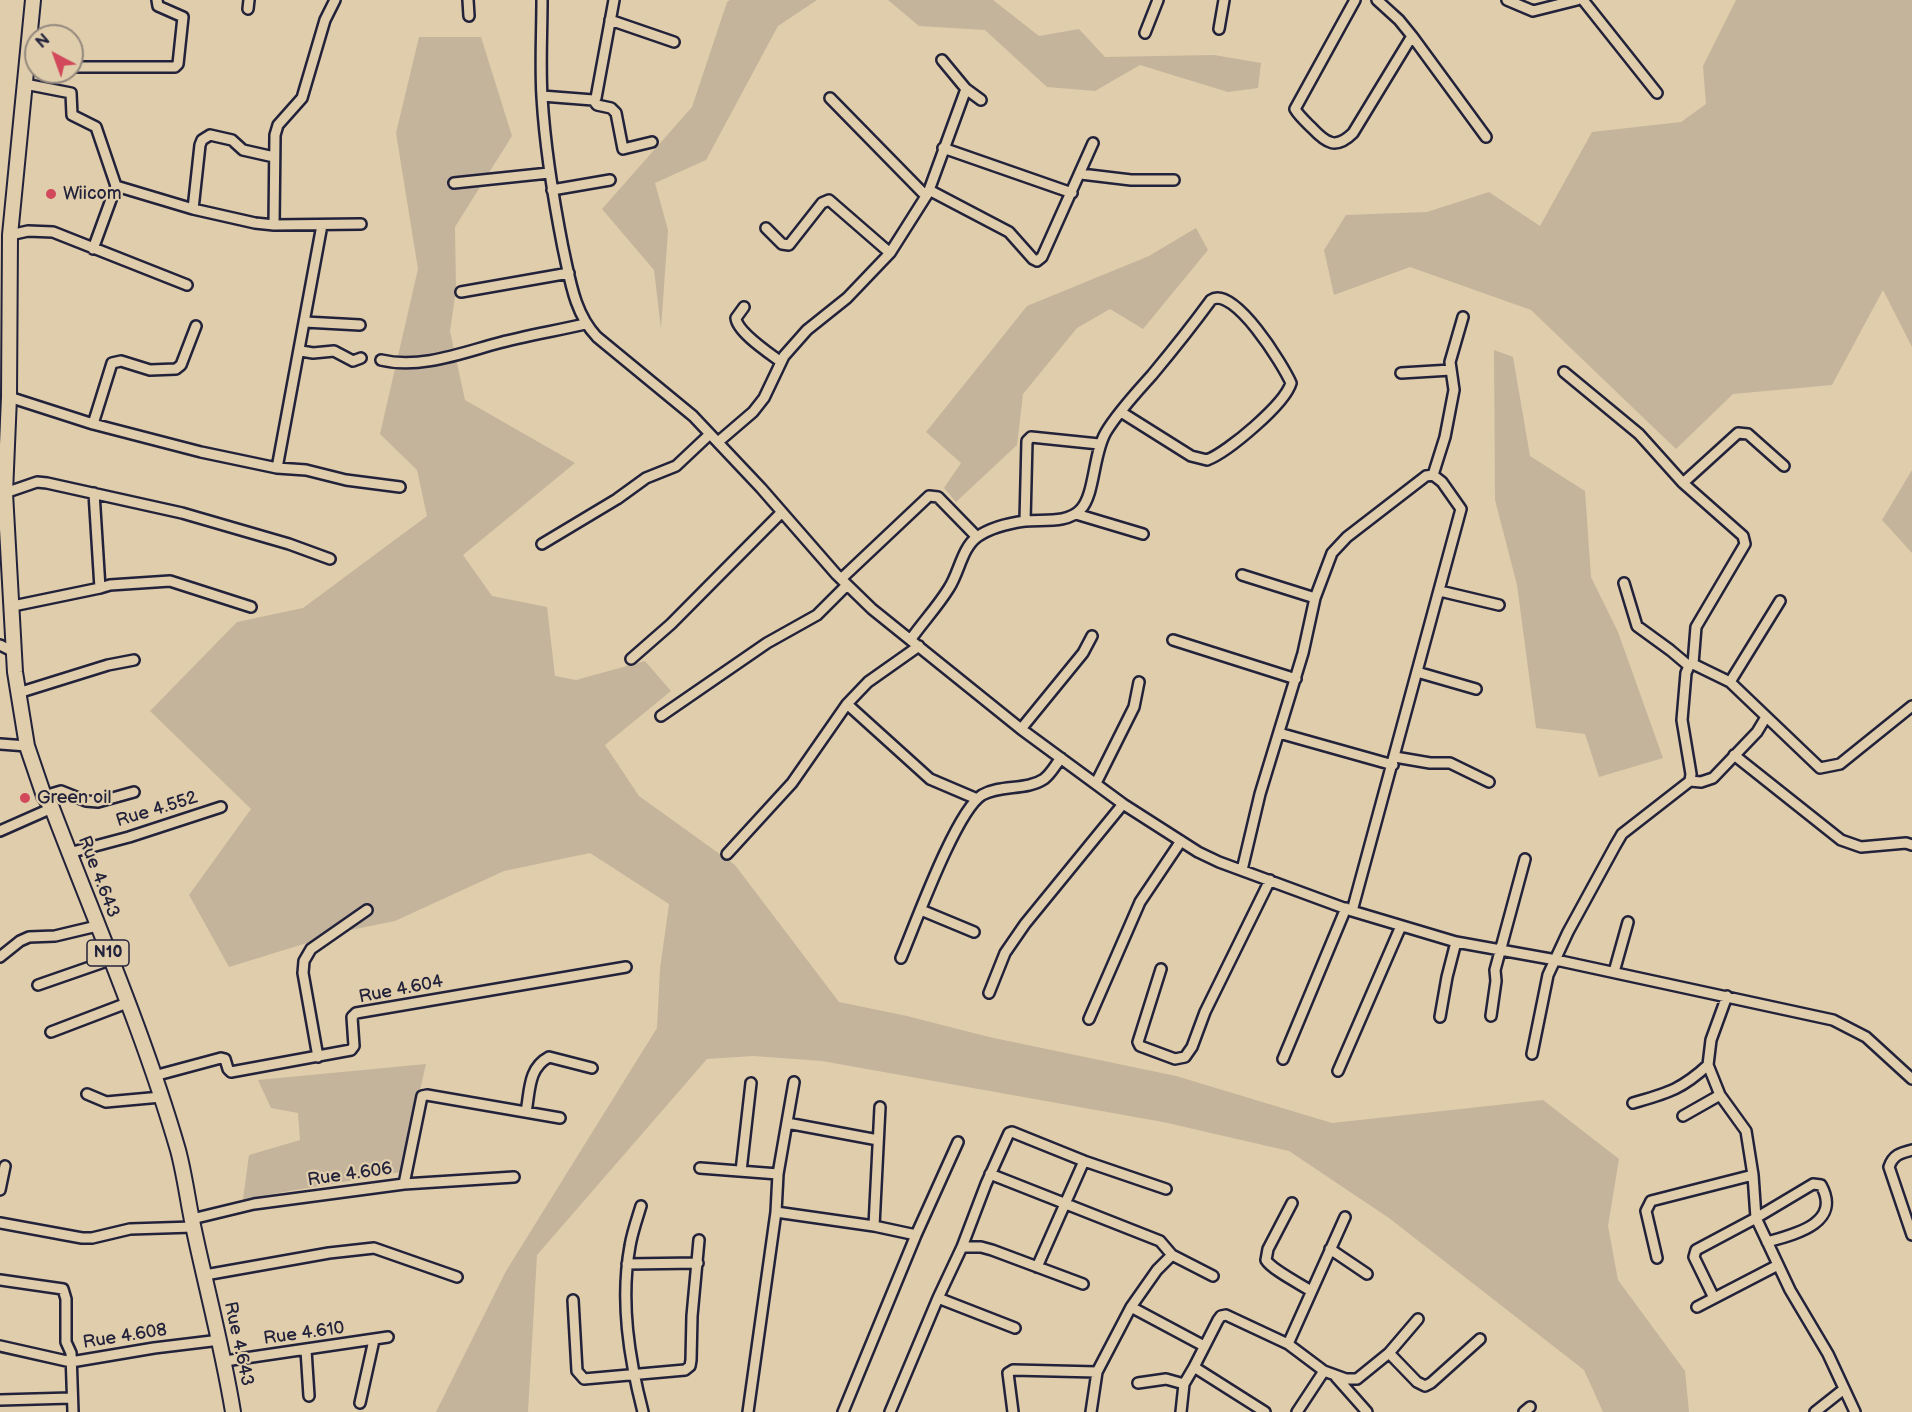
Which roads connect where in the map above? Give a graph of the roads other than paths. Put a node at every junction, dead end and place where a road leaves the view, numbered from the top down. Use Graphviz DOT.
graph roads {
  1 [pos="33,0"];
  2 [pos="157,0"];
  3 [pos="335,0"];
  4 [pos="468,0"];
  5 [pos="542,0"];
  6 [pos="614,0"];
  7 [pos="1158,0"];
  8 [pos="1224,0"];
  9 [pos="1355,0"];
  10 [pos="1377,0"];
  11 [pos="1507,0"];
  12 [pos="1578,0"];
  13 [pos="1582,0"];
  14 [pos="469,16"];
  15 [pos="610,20"];
  16 [pos="32,24"];
  17 [pos="1218,29"];
  18 [pos="1145,33"];
  19 [pos="1412,36"];
  20 [pos="674,42"];
  21 [pos="942,60"];
  22 [pos="84,67"];
  23 [pos="25,84"];
  24 [pos="966,89"];
  25 [pos="1657,93"];
  26 [pos="542,96"];
  27 [pos="830,98"];
  28 [pos="593,100"];
  29 [pos="981,100"];
  30 [pos="1486,138"];
  31 [pos="652,142"];
  32 [pos="1093,143"];
  33 [pos="943,148"];
  34 [pos="274,157"];
  35 [pos="549,173"];
  36 [pos="1081,174"];
  37 [pos="610,180"];
  38 [pos="1174,180"];
  39 [pos="454,183"];
  40 [pos="116,186"];
  41 [pos="552,190"];
  42 [pos="927,193"];
  43 [pos="1072,193"];
  44 [pos="193,209"];
  45 [pos="361,224"];
  46 [pos="274,225"];
  47 [pos="322,225"];
  48 [pos="7,226"];
  49 [pos="766,228"];
  50 [pos="93,249"];
  51 [pos="890,253"];
  52 [pos="569,273"];
  53 [pos="188,285"];
  54 [pos="461,292"];
  55 [pos="744,307"];
  56 [pos="1463,317"];
  57 [pos="305,322"];
  58 [pos="585,324"];
  59 [pos="360,325"];
  60 [pos="196,326"];
  61 [pos="301,351"];
  62 [pos="361,358"];
  63 [pos="381,360"];
  64 [pos="781,362"];
  65 [pos="1451,370"];
  66 [pos="1401,372"];
  67 [pos="1563,372"];
  68 [pos="9,397"];
  69 [pos="1121,412"];
  70 [pos="93,424"];
  71 [pos="711,434"];
  72 [pos="718,442"];
  73 [pos="1099,444"];
  74 [pos="1784,465"];
  75 [pos="277,468"];
  76 [pos="1433,475"];
  77 [pos="1683,483"];
  78 [pos="400,487"];
  79 [pos="2,492"];
  80 [pos="94,493"];
  81 [pos="782,512"];
  82 [pos="1076,514"];
  83 [pos="1025,521"];
  84 [pos="1143,534"];
  85 [pos="977,537"];
  86 [pos="542,544"];
  87 [pos="330,559"];
  88 [pos="1242,575"];
  89 [pos="844,582"];
  90 [pos="1624,583"];
  91 [pos="100,588"];
  92 [pos="1440,591"];
  93 [pos="1315,598"];
  94 [pos="1779,601"];
  95 [pos="1499,605"];
  96 [pos="13,606"];
  97 [pos="251,607"];
  98 [pos="1092,636"];
  99 [pos="911,639"];
  100 [pos="1173,640"];
  101 [pos="0,645"];
  102 [pos="919,646"];
  103 [pos="14,652"];
  104 [pos="631,659"];
  105 [pos="134,660"];
  106 [pos="1691,665"];
  107 [pos="1417,672"];
  108 [pos="1296,679"];
  109 [pos="1139,682"];
  110 [pos="1730,682"];
  111 [pos="1476,689"];
  112 [pos="18,693"];
  113 [pos="847,704"];
  114 [pos="1912,706"];
  115 [pos="662,716"];
  116 [pos="1766,717"];
  117 [pos="1021,729"];
  118 [pos="1280,733"];
  119 [pos="0,744"];
  120 [pos="27,746"];
  121 [pos="1734,756"];
  122 [pos="1061,758"];
  123 [pos="1394,761"];
  124 [pos="1690,781"];
  125 [pos="1489,782"];
  126 [pos="1096,783"];
  127 [pos="134,792"];
  128 [pos="44,796"];
  129 [pos="977,799"];
  130 [pos="1123,804"];
  131 [pos="221,807"];
  132 [pos="52,808"];
  133 [pos="0,831"];
  134 [pos="1181,841"];
  135 [pos="1912,845"];
  136 [pos="69,853"];
  137 [pos="728,854"];
  138 [pos="1525,859"];
  139 [pos="1242,870"];
  140 [pos="1270,880"];
  141 [pos="921,909"];
  142 [pos="1349,909"];
  143 [pos="367,910"];
  144 [pos="1628,922"];
  145 [pos="97,926"];
  146 [pos="1401,926"];
  147 [pos="974,932"];
  148 [pos="1456,942"];
  149 [pos="1502,949"];
  150 [pos="0,957"];
  151 [pos="901,958"];
  152 [pos="110,960"];
  153 [pos="1556,960"];
  154 [pos="626,968"];
  155 [pos="1161,969"];
  156 [pos="1614,972"];
  157 [pos="38,985"];
  158 [pos="989,993"];
  159 [pos="1727,996"];
  160 [pos="127,1003"];
  161 [pos="1491,1016"];
  162 [pos="1440,1017"];
  163 [pos="1089,1019"];
  164 [pos="51,1032"];
  165 [pos="1532,1054"];
  166 [pos="318,1057"];
  167 [pos="1283,1059"];
  168 [pos="1708,1065"];
  169 [pos="592,1068"];
  170 [pos="1338,1071"];
  171 [pos="154,1076"];
  172 [pos="1912,1079"];
  173 [pos="794,1082"];
  174 [pos="751,1083"];
  175 [pos="87,1094"];
  176 [pos="1720,1095"];
  177 [pos="161,1097"];
  178 [pos="1633,1103"];
  179 [pos="880,1107"];
  180 [pos="526,1112"];
  181 [pos="1683,1116"];
  182 [pos="560,1118"];
  183 [pos="787,1123"];
  184 [pos="878,1140"];
  185 [pos="958,1142"];
  186 [pos="1912,1150"];
  187 [pos="1083,1161"];
  188 [pos="5,1166"];
  189 [pos="700,1168"];
  190 [pos="741,1171"];
  191 [pos="778,1174"];
  192 [pos="990,1174"];
  193 [pos="1753,1175"];
  194 [pos="514,1177"];
  195 [pos="404,1184"];
  196 [pos="0,1190"];
  197 [pos="1166,1190"];
  198 [pos="1064,1202"];
  199 [pos="1292,1203"];
  200 [pos="641,1206"];
  201 [pos="776,1212"];
  202 [pos="1346,1217"];
  203 [pos="1756,1218"];
  204 [pos="0,1223"];
  205 [pos="193,1223"];
  206 [pos="874,1226"];
  207 [pos="916,1234"];
  208 [pos="1912,1235"];
  209 [pos="699,1240"];
  210 [pos="1767,1242"];
  211 [pos="962,1247"];
  212 [pos="1330,1249"];
  213 [pos="1172,1255"];
  214 [pos="1657,1258"];
  215 [pos="698,1263"];
  216 [pos="627,1264"];
  217 [pos="1778,1266"];
  218 [pos="1037,1267"];
  219 [pos="1367,1274"];
  220 [pos="205,1275"];
  221 [pos="457,1276"];
  222 [pos="1213,1276"];
  223 [pos="0,1280"];
  224 [pos="1083,1284"];
  225 [pos="1311,1291"];
  226 [pos="938,1298"];
  227 [pos="1714,1298"];
  228 [pos="573,1300"];
  229 [pos="1131,1307"];
  230 [pos="1697,1307"];
  231 [pos="1418,1319"];
  232 [pos="1015,1328"];
  233 [pos="388,1338"];
  234 [pos="1480,1339"];
  235 [pos="220,1340"];
  236 [pos="374,1340"];
  237 [pos="1288,1344"];
  238 [pos="0,1346"];
  239 [pos="1204,1346"];
  240 [pos="306,1350"];
  241 [pos="1389,1353"];
  242 [pos="225,1361"];
  243 [pos="71,1362"];
  244 [pos="1194,1368"];
  245 [pos="1324,1371"];
  246 [pos="1097,1372"];
  247 [pos="633,1373"];
  248 [pos="1336,1377"];
  249 [pos="1138,1383"];
  250 [pos="1184,1384"];
  251 [pos="1844,1389"];
  252 [pos="309,1396"];
  253 [pos="71,1398"];
  254 [pos="0,1400"];
  255 [pos="360,1403"];
  256 [pos="73,1412"];
  257 [pos="233,1412"];
  258 [pos="643,1412"];
  259 [pos="748,1412"];
  260 [pos="843,1412"];
  261 [pos="890,1412"];
  262 [pos="1013,1412"];
  263 [pos="1091,1412"];
  264 [pos="1181,1412"];
  265 [pos="1265,1412"];
  266 [pos="1297,1412"];
  267 [pos="1367,1412"];
  268 [pos="1815,1412"];
  269 [pos="1856,1412"];
  1 -- 16 [label="highway, N10"];
  2 -- 22 [label="street"];
  3 -- 34 [label="street"];
  4 -- 14 [label="street"];
  5 -- 26 [label="street"];
  6 -- 15 [label="street"];
  7 -- 18 [label="street"];
  8 -- 17 [label="street"];
  9 -- 19 [label="street"];
  10 -- 19 [label="street"];
  11 -- 12 [label="street"];
  13 -- 25 [label="street"];
  15 -- 20 [label="street"];
  15 -- 28 [label="street"];
  19 -- 30 [label="street"];
  21 -- 24 [label="street"];
  23 -- 40 [label="street"];
  23 -- 48 [label="highway, N10"];
  24 -- 29 [label="street"];
  24 -- 33 [label="street"];
  26 -- 28 [label="street"];
  26 -- 35 [label="street"];
  27 -- 42 [label="street"];
  28 -- 31 [label="street"];
  32 -- 36 [label="street"];
  33 -- 42 [label="street"];
  33 -- 43 [label="street"];
  34 -- 44 [label="street"];
  34 -- 46 [label="street"];
  35 -- 39 [label="street"];
  35 -- 41 [label="street"];
  36 -- 38 [label="street"];
  36 -- 43 [label="street"];
  37 -- 41 [label="street"];
  40 -- 44 [label="street"];
  40 -- 50 [label="street"];
  41 -- 52 [label="street"];
  42 -- 43 [label="street"];
  42 -- 51 [label="street"];
  44 -- 46 [label="street"];
  45 -- 47 [label="street"];
  46 -- 47 [label="street"];
  47 -- 57 [label="street"];
  48 -- 50 [label="street"];
  48 -- 68 [label="highway, N10"];
  49 -- 51 [label="street"];
  50 -- 53 [label="street"];
  51 -- 64 [label="street"];
  52 -- 54 [label="street"];
  52 -- 58 [label="street"];
  55 -- 64 [label="street"];
  56 -- 65 [label="street"];
  57 -- 59 [label="street"];
  57 -- 61 [label="street"];
  58 -- 63 [label="street"];
  58 -- 71 [label="street"];
  60 -- 70 [label="street"];
  61 -- 62 [label="street"];
  61 -- 75 [label="street"];
  64 -- 72 [label="street"];
  65 -- 66 [label="street"];
  65 -- 76 [label="street"];
  67 -- 77 [label="street"];
  68 -- 70 [label="street"];
  68 -- 79 [label="highway, N10"];
  69 -- 69 [label="street"];
  69 -- 73 [label="street"];
  70 -- 75 [label="street"];
  71 -- 72 [label="street"];
  71 -- 86 [label="street"];
  72 -- 81 [label="street"];
  73 -- 82 [label="street"];
  73 -- 83 [label="street"];
  74 -- 77 [label="street"];
  75 -- 78 [label="street"];
  76 -- 92 [label="street"];
  76 -- 93 [label="street"];
  77 -- 106 [label="street"];
  79 -- 80 [label="street"];
  79 -- 96 [label="highway, Rue 4.643 / N10"];
  80 -- 87 [label="street"];
  80 -- 91 [label="street"];
  81 -- 89 [label="street"];
  81 -- 104 [label="street"];
  82 -- 83 [label="street"];
  82 -- 84 [label="street"];
  83 -- 85 [label="street"];
  85 -- 89 [label="street"];
  85 -- 99 [label="street"];
  88 -- 93 [label="street"];
  89 -- 99 [label="street"];
  89 -- 115 [label="street"];
  90 -- 106 [label="street"];
  91 -- 96 [label="street"];
  91 -- 97 [label="street"];
  92 -- 95 [label="street"];
  92 -- 107 [label="street"];
  93 -- 108 [label="street"];
  94 -- 110 [label="street"];
  96 -- 103 [label="highway, Rue 4.643 / N10"];
  98 -- 117 [label="street"];
  99 -- 102 [label="street"];
  100 -- 108 [label="street"];
  101 -- 103 [label="street"];
  102 -- 113 [label="street"];
  102 -- 117 [label="street"];
  103 -- 112 [label="highway, Rue 4.643 / N10"];
  105 -- 112 [label="street"];
  106 -- 110 [label="street"];
  106 -- 124 [label="street"];
  107 -- 111 [label="street"];
  107 -- 123 [label="street"];
  108 -- 118 [label="street"];
  109 -- 126 [label="street"];
  110 -- 116 [label="street"];
  112 -- 120 [label="highway, Rue 4.643 / N10"];
  113 -- 129 [label="street"];
  113 -- 137 [label="street"];
  114 -- 116 [label="street"];
  116 -- 121 [label="street"];
  117 -- 122 [label="street"];
  118 -- 123 [label="street"];
  118 -- 139 [label="street"];
  119 -- 120 [label="street"];
  120 -- 128 [label="highway, Rue 4.643 / N10"];
  121 -- 124 [label="street"];
  121 -- 135 [label="street"];
  122 -- 126 [label="street"];
  122 -- 129 [label="street"];
  123 -- 125 [label="street"];
  123 -- 142 [label="street"];
  124 -- 153 [label="street"];
  126 -- 130 [label="street"];
  127 -- 128 [label="street"];
  128 -- 132 [label="highway, Rue 4.643 / N10"];
  129 -- 141 [label="street"];
  130 -- 134 [label="street"];
  130 -- 158 [label="street"];
  131 -- 136 [label="street, Rue 4.552"];
  132 -- 133 [label="street"];
  132 -- 136 [label="highway, Rue 4.643 / N10"];
  134 -- 139 [label="street"];
  134 -- 163 [label="street"];
  136 -- 145 [label="highway, Rue 4.643 / N10"];
  138 -- 149 [label="street"];
  139 -- 140 [label="street"];
  140 -- 142 [label="street"];
  140 -- 155 [label="street"];
  141 -- 147 [label="street"];
  141 -- 151 [label="street"];
  142 -- 146 [label="street"];
  142 -- 167 [label="street"];
  143 -- 166 [label="street"];
  144 -- 156 [label="street"];
  145 -- 150 [label="street"];
  145 -- 152 [label="highway, Rue 4.643 / N10"];
  146 -- 148 [label="street"];
  146 -- 170 [label="street"];
  148 -- 149 [label="street"];
  148 -- 162 [label="street"];
  149 -- 153 [label="street"];
  149 -- 161 [label="street"];
  152 -- 157 [label="street"];
  152 -- 160 [label="highway, Rue 4.643 / N10"];
  153 -- 156 [label="street"];
  153 -- 165 [label="street"];
  154 -- 166 [label="street, Rue 4.604"];
  156 -- 159 [label="street"];
  159 -- 168 [label="street"];
  159 -- 172 [label="street"];
  160 -- 164 [label="street"];
  160 -- 171 [label="highway, Rue 4.643 / N10"];
  166 -- 171 [label="street, Rue 4.604"];
  168 -- 176 [label="street"];
  168 -- 178 [label="street"];
  169 -- 180 [label="street"];
  171 -- 177 [label="highway, Rue 4.643 / N10"];
  173 -- 183 [label="street"];
  174 -- 190 [label="street"];
  175 -- 177 [label="street"];
  176 -- 181 [label="street"];
  176 -- 193 [label="street"];
  177 -- 205 [label="highway, Rue 4.643 / N10"];
  179 -- 184 [label="street"];
  180 -- 182 [label="street"];
  180 -- 195 [label="street"];
  183 -- 184 [label="street"];
  183 -- 191 [label="street"];
  184 -- 206 [label="street"];
  185 -- 207 [label="street"];
  186 -- 208 [label="street"];
  187 -- 192 [label="street"];
  187 -- 197 [label="street"];
  187 -- 198 [label="street"];
  188 -- 196 [label="street"];
  189 -- 190 [label="street"];
  190 -- 191 [label="street"];
  191 -- 201 [label="street"];
  192 -- 198 [label="street"];
  192 -- 211 [label="street"];
  193 -- 203 [label="street"];
  193 -- 214 [label="street"];
  194 -- 195 [label="street, Rue 4.606"];
  195 -- 205 [label="street, Rue 4.606"];
  198 -- 213 [label="street"];
  198 -- 218 [label="street"];
  199 -- 225 [label="street"];
  200 -- 216 [label="street"];
  201 -- 206 [label="street"];
  201 -- 259 [label="street"];
  202 -- 212 [label="street"];
  203 -- 210 [label="street"];
  203 -- 210 [label="street"];
  203 -- 227 [label="street"];
  204 -- 205 [label="street, Rue 4.606"];
  205 -- 220 [label="highway, Rue 4.643 / N10"];
  206 -- 207 [label="street"];
  207 -- 260 [label="street"];
  209 -- 215 [label="street"];
  210 -- 217 [label="street"];
  211 -- 218 [label="street"];
  211 -- 226 [label="street"];
  212 -- 219 [label="street"];
  212 -- 225 [label="street"];
  213 -- 222 [label="street"];
  213 -- 229 [label="street"];
  215 -- 216 [label="street"];
  215 -- 247 [label="street"];
  216 -- 247 [label="street"];
  217 -- 227 [label="street"];
  217 -- 251 [label="street"];
  218 -- 224 [label="street"];
  220 -- 221 [label="street"];
  220 -- 235 [label="highway, Rue 4.643 / N10"];
  223 -- 243 [label="street"];
  225 -- 237 [label="street"];
  226 -- 232 [label="street"];
  226 -- 261 [label="street"];
  227 -- 230 [label="street"];
  228 -- 247 [label="street"];
  229 -- 239 [label="street"];
  229 -- 246 [label="street"];
  231 -- 241 [label="street"];
  233 -- 236 [label="street, Rue 4.610"];
  234 -- 241 [label="street"];
  235 -- 242 [label="highway, Rue 4.643 / N10"];
  235 -- 243 [label="street, Rue 4.608"];
  236 -- 240 [label="street, Rue 4.610"];
  236 -- 255 [label="street"];
  237 -- 239 [label="street"];
  237 -- 245 [label="street"];
  238 -- 243 [label="street, Rue 4.608"];
  239 -- 244 [label="street"];
  240 -- 242 [label="street, Rue 4.610"];
  240 -- 252 [label="street"];
  241 -- 248 [label="street"];
  242 -- 257 [label="highway, Rue 4.643 / N10"];
  243 -- 253 [label="street"];
  244 -- 250 [label="street"];
  244 -- 265 [label="street"];
  245 -- 248 [label="street"];
  245 -- 266 [label="street"];
  246 -- 262 [label="street"];
  246 -- 263 [label="street"];
  247 -- 258 [label="street"];
  248 -- 267 [label="street"];
  249 -- 250 [label="street"];
  250 -- 264 [label="street"];
  251 -- 268 [label="street"];
  251 -- 269 [label="street"];
  253 -- 254 [label="street"];
  253 -- 256 [label="street"];
}
